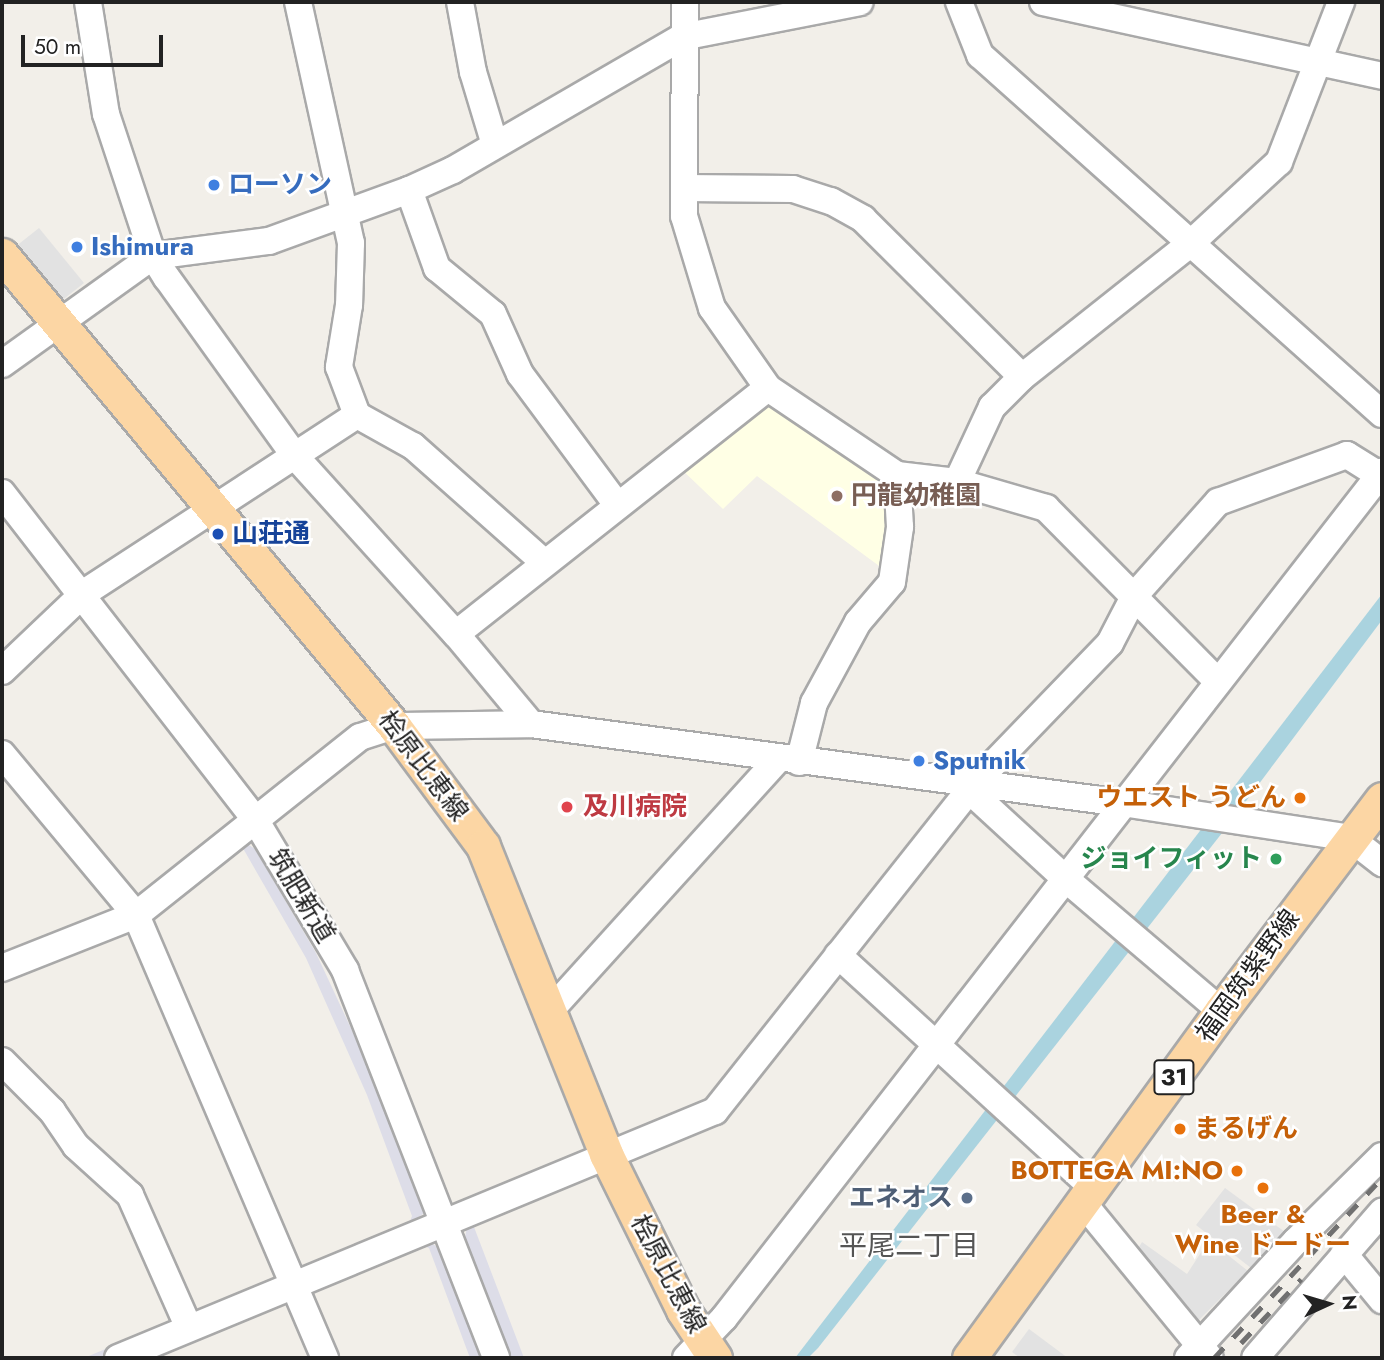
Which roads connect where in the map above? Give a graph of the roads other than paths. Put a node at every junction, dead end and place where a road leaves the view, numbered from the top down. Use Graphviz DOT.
graph roads {
  1 [pos="88,2"];
  2 [pos="298,2"];
  3 [pos="460,2"];
  4 [pos="685,2"];
  5 [pos="860,2"];
  6 [pos="960,2"];
  7 [pos="1043,2"];
  8 [pos="1341,2"];
  9 [pos="682,37"];
  10 [pos="1317,63"];
  11 [pos="1382,76"];
  12 [pos="495,145"];
  13 [pos="684,188"];
  14 [pos="410,190"];
  15 [pos="346,211"];
  16 [pos="1191,244"];
  17 [pos="2,254"];
  18 [pos="153,256"];
  19 [pos="57,321"];
  20 [pos="2,364"];
  21 [pos="1022,376"];
  22 [pos="768,388"];
  23 [pos="1382,414"];
  24 [pos="357,415"];
  25 [pos="293,455"];
  26 [pos="1381,473"];
  27 [pos="897,475"];
  28 [pos="957,482"];
  29 [pos="2,493"];
  30 [pos="618,506"];
  31 [pos="215,509"];
  32 [pos="545,564"];
  33 [pos="84,593"];
  34 [pos="1135,595"];
  35 [pos="456,634"];
  36 [pos="2,671"];
  37 [pos="1217,681"];
  38 [pos="531,724"];
  39 [pos="394,726"];
  40 [pos="2,754"];
  41 [pos="788,761"];
  42 [pos="971,787"];
  43 [pos="1382,799"];
  44 [pos="1122,803"];
  45 [pos="256,821"];
  46 [pos="1350,838"];
  47 [pos="1382,863"];
  48 [pos="1067,880"];
  49 [pos="136,915"];
  50 [pos="838,955"];
  51 [pos="2,968"];
  52 [pos="1221,1011"];
  53 [pos="548,1013"];
  54 [pos="937,1043"];
  55 [pos="2,1061"];
  56 [pos="606,1154"];
  57 [pos="1382,1156"];
  58 [pos="1088,1196"];
  59 [pos="1382,1212"];
  60 [pos="445,1222"];
  61 [pos="1344,1254"];
  62 [pos="297,1285"];
  63 [pos="1382,1300"];
  64 [pos="189,1328"];
  65 [pos="702,1353"];
  66 [pos="1200,1354"];
  67 [pos="118,1358"];
  68 [pos="325,1358"];
  69 [pos="496,1358"];
  70 [pos="969,1358"];
  71 [pos="1255,1358"];
  1 -- 18 [label="street"];
  2 -- 15 [label="street"];
  3 -- 12 [label="street"];
  4 -- 9 [label="street"];
  5 -- 9 [label="street"];
  6 -- 16 [label="street"];
  7 -- 10 [label="street"];
  8 -- 10 [label="street"];
  9 -- 12 [label="street"];
  9 -- 13 [label="street"];
  10 -- 11 [label="street"];
  10 -- 16 [label="street"];
  12 -- 14 [label="street"];
  13 -- 21 [label="street"];
  13 -- 22 [label="street"];
  14 -- 15 [label="street"];
  14 -- 30 [label="street"];
  15 -- 18 [label="street"];
  15 -- 24 [label="street"];
  16 -- 21 [label="street"];
  16 -- 23 [label="street"];
  17 -- 19 [label="main road, 桧原比恵線"];
  18 -- 19 [label="street"];
  18 -- 25 [label="street"];
  19 -- 20 [label="street"];
  19 -- 31 [label="main road, 桧原比恵線"];
  21 -- 28 [label="street"];
  22 -- 27 [label="street"];
  22 -- 30 [label="street"];
  24 -- 25 [label="street"];
  24 -- 32 [label="street"];
  25 -- 31 [label="street"];
  25 -- 35 [label="street"];
  26 -- 34 [label="street"];
  26 -- 37 [label="street"];
  27 -- 28 [label="street"];
  27 -- 41 [label="street"];
  28 -- 34 [label="street"];
  29 -- 33 [label="street, 筑肥新道"];
  30 -- 32 [label="street"];
  31 -- 33 [label="street"];
  31 -- 39 [label="main road, 桧原比恵線"];
  32 -- 35 [label="street"];
  33 -- 36 [label="street"];
  33 -- 45 [label="street, 筑肥新道"];
  34 -- 37 [label="street"];
  34 -- 42 [label="street"];
  35 -- 38 [label="street"];
  37 -- 44 [label="street"];
  38 -- 39 [label="street"];
  38 -- 41 [label="street"];
  39 -- 45 [label="street"];
  39 -- 53 [label="main road, 桧原比恵線"];
  40 -- 49 [label="street"];
  41 -- 42 [label="street"];
  41 -- 53 [label="street"];
  42 -- 44 [label="street"];
  42 -- 48 [label="street"];
  42 -- 50 [label="street"];
  43 -- 46 [label="main road, 福岡筑紫野線 / 31"];
  44 -- 46 [label="street"];
  44 -- 48 [label="street"];
  45 -- 49 [label="street"];
  45 -- 60 [label="street, 筑肥新道"];
  46 -- 47 [label="street"];
  46 -- 52 [label="main road, 福岡筑紫野線 / 31"];
  48 -- 52 [label="street"];
  48 -- 54 [label="street"];
  49 -- 51 [label="street"];
  49 -- 62 [label="street"];
  50 -- 54 [label="street"];
  50 -- 56 [label="street"];
  52 -- 58 [label="main road, 福岡筑紫野線 / 31"];
  53 -- 56 [label="main road, 桧原比恵線"];
  54 -- 58 [label="street"];
  54 -- 65 [label="street"];
  55 -- 64 [label="street"];
  56 -- 60 [label="street"];
  56 -- 65 [label="main road, 桧原比恵線"];
  57 -- 66 [label="street"];
  58 -- 66 [label="street"];
  58 -- 70 [label="main road, 福岡筑紫野線 / 31"];
  59 -- 61 [label="street"];
  60 -- 62 [label="street"];
  60 -- 69 [label="street, 筑肥新道"];
  61 -- 63 [label="street"];
  61 -- 71 [label="street"];
  62 -- 64 [label="street"];
  62 -- 68 [label="street"];
  64 -- 67 [label="street"];
}
